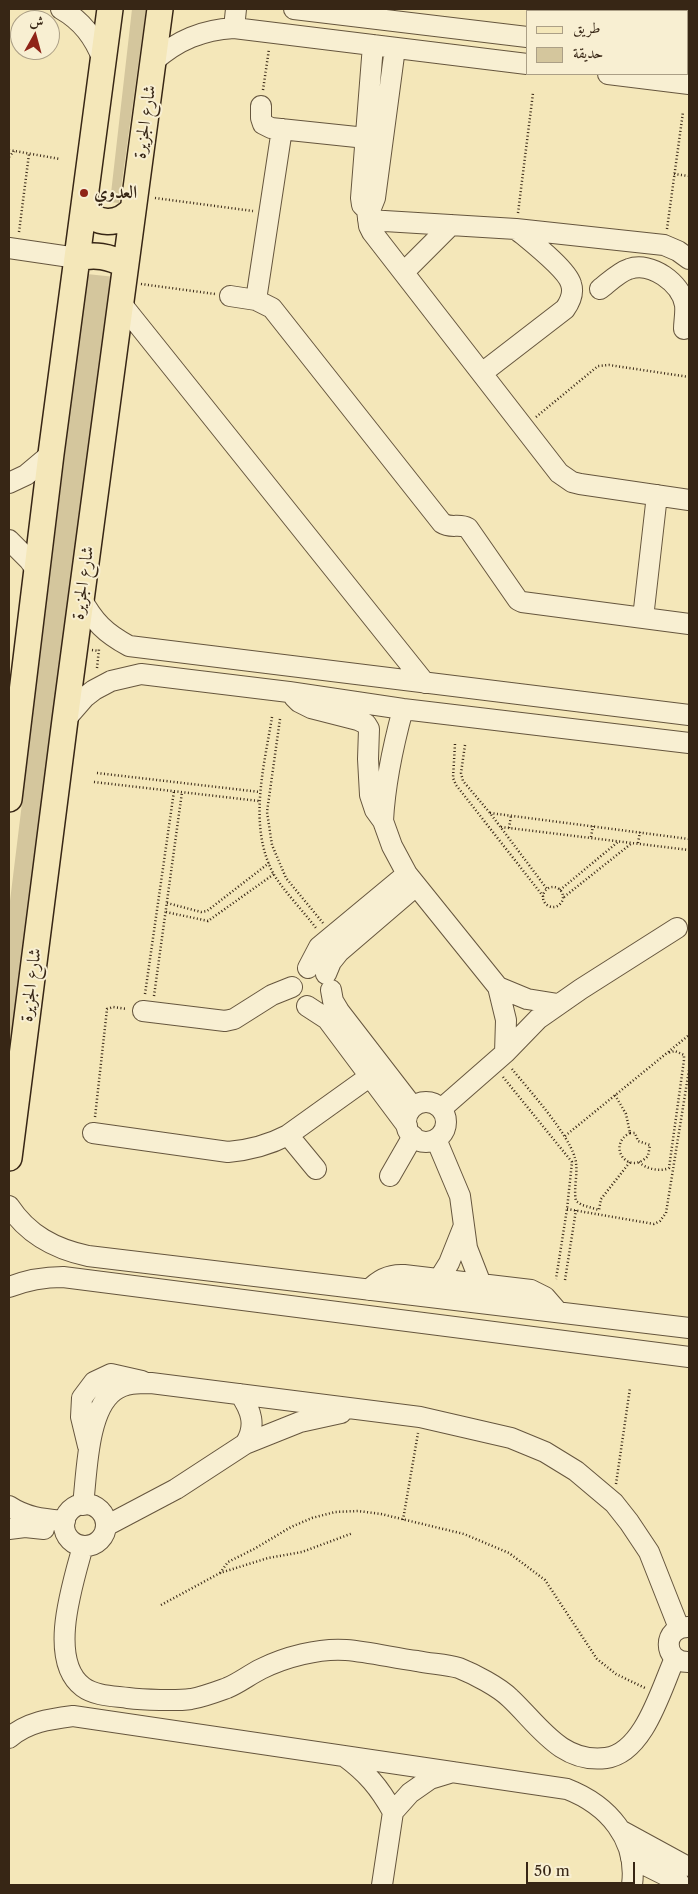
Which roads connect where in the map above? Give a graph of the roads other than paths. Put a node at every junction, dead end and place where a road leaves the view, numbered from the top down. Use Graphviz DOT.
graph roads {
  1 [pos="61,9"];
  2 [pos="110,9"];
  3 [pos="160,9"];
  4 [pos="294,9"];
  5 [pos="235,18"];
  6 [pos="526,37"];
  7 [pos="373,45"];
  8 [pos="395,48"];
  9 [pos="103,60"];
  10 [pos="154,61"];
  11 [pos="526,64"];
  12 [pos="616,75"];
  13 [pos="689,84"];
  14 [pos="261,106"];
  15 [pos="282,129"];
  16 [pos="366,138"];
  17 [pos="134,202"];
  18 [pos="84,207"];
  19 [pos="367,215"];
  20 [pos="450,225"];
  21 [pos="516,229"];
  22 [pos="664,245"];
  23 [pos="12,249"];
  24 [pos="77,258"];
  25 [pos="689,259"];
  26 [pos="404,272"];
  27 [pos="658,272"];
  28 [pos="122,283"];
  29 [pos="600,289"];
  30 [pos="230,296"];
  31 [pos="256,300"];
  32 [pos="684,329"];
  33 [pos="482,373"];
  34 [pos="51,454"];
  35 [pos="9,483"];
  36 [pos="657,495"];
  37 [pos="689,500"];
  38 [pos="9,540"];
  39 [pos="38,572"];
  40 [pos="81,598"];
  41 [pos="643,618"];
  42 [pos="689,624"];
  43 [pos="174,653"];
  44 [pos="171,677"];
  45 [pos="425,683"];
  46 [pos="289,692"];
  47 [pos="403,709"];
  48 [pos="689,714"];
  49 [pos="65,720"];
  50 [pos="689,743"];
  51 [pos="9,799"];
  52 [pos="383,821"];
  53 [pos="411,880"];
  54 [pos="677,928"];
  55 [pos="322,978"];
  56 [pos="292,987"];
  57 [pos="498,987"];
  58 [pos="558,1004"];
  59 [pos="307,1006"];
  60 [pos="147,1011"];
  61 [pos="500,1058"];
  62 [pos="369,1077"];
  63 [pos="441,1108"];
  64 [pos="411,1123"];
  65 [pos="93,1133"];
  66 [pos="288,1135"];
  67 [pos="436,1139"];
  68 [pos="9,1158"];
  69 [pos="316,1169"];
  70 [pos="390,1176"];
  71 [pos="9,1206"];
  72 [pos="463,1228"];
  73 [pos="88,1256"];
  74 [pos="439,1279"];
  75 [pos="84,1280"];
  76 [pos="481,1284"];
  77 [pos="9,1287"];
  78 [pos="369,1290"];
  79 [pos="558,1312"];
  80 [pos="686,1328"];
  81 [pos="684,1356"];
  82 [pos="240,1394"];
  83 [pos="358,1410"];
  84 [pos="245,1444"];
  85 [pos="83,1504"];
  86 [pos="9,1506"];
  87 [pos="65,1526"];
  88 [pos="106,1526"];
  89 [pos="9,1529"];
  90 [pos="83,1546"];
  91 [pos="684,1627"];
  92 [pos="682,1660"];
  93 [pos="9,1738"];
  94 [pos="342,1755"];
  95 [pos="454,1771"];
  96 [pos="393,1812"];
  97 [pos="620,1830"];
  98 [pos="631,1858"];
  99 [pos="683,1873"];
  100 [pos="382,1885"];
  101 [pos="632,1885"];
  1 -- 9 [label="street"];
  2 -- 9 [label="main road"];
  3 -- 10 [label="main road, شارع الجزيرة"];
  4 -- 6 [label="street"];
  5 -- 7 [label="street"];
  5 -- 10 [label="street"];
  7 -- 8 [label="street"];
  7 -- 16 [label="street"];
  8 -- 11 [label="street"];
  8 -- 19 [label="street"];
  9 -- 18 [label="main road"];
  10 -- 17 [label="main road, شارع الجزيرة"];
  12 -- 13 [label="street"];
  14 -- 15 [label="street"];
  15 -- 16 [label="street"];
  15 -- 31 [label="street"];
  16 -- 19 [label="street"];
  17 -- 18 [label="main road"];
  17 -- 28 [label="main road, شارع الجزيرة"];
  18 -- 24 [label="main road"];
  19 -- 20 [label="street"];
  19 -- 26 [label="street"];
  20 -- 21 [label="street"];
  20 -- 26 [label="street"];
  21 -- 22 [label="street"];
  21 -- 33 [label="street"];
  22 -- 25 [label="street"];
  22 -- 27 [label="street"];
  23 -- 24 [label="street"];
  24 -- 28 [label="main road"];
  24 -- 34 [label="main road"];
  26 -- 33 [label="street"];
  27 -- 29 [label="street"];
  27 -- 32 [label="street"];
  28 -- 40 [label="main road, شارع الجزيرة"];
  28 -- 45 [label="street"];
  30 -- 31 [label="street"];
  31 -- 41 [label="street"];
  33 -- 36 [label="street"];
  34 -- 35 [label="street"];
  34 -- 39 [label="main road"];
  36 -- 37 [label="street"];
  36 -- 41 [label="street"];
  38 -- 39 [label="street"];
  39 -- 51 [label="main road"];
  40 -- 43 [label="street"];
  40 -- 49 [label="main road, شارع الجزيرة"];
  41 -- 42 [label="street"];
  43 -- 44 [label="street"];
  43 -- 45 [label="street"];
  44 -- 46 [label="street"];
  44 -- 49 [label="street"];
  45 -- 48 [label="street"];
  46 -- 47 [label="street"];
  46 -- 52 [label="street"];
  47 -- 50 [label="street"];
  47 -- 52 [label="street"];
  49 -- 68 [label="main road, شارع الجزيرة"];
  52 -- 53 [label="street"];
  53 -- 55 [label="street"];
  53 -- 55 [label="street"];
  53 -- 57 [label="street"];
  54 -- 58 [label="street"];
  55 -- 56 [label="street"];
  55 -- 59 [label="street"];
  55 -- 64 [label="street"];
  56 -- 59 [label="street"];
  56 -- 60 [label="street"];
  57 -- 58 [label="street"];
  57 -- 61 [label="street"];
  58 -- 61 [label="street"];
  59 -- 62 [label="street"];
  61 -- 63 [label="street"];
  62 -- 64 [label="street"];
  62 -- 66 [label="street"];
  63 -- 64 [label="street"];
  63 -- 67 [label="street"];
  64 -- 67 [label="street"];
  64 -- 70 [label="street"];
  65 -- 66 [label="street"];
  66 -- 69 [label="street"];
  67 -- 72 [label="street"];
  71 -- 73 [label="street"];
  72 -- 74 [label="street"];
  72 -- 76 [label="street"];
  73 -- 75 [label="street"];
  73 -- 78 [label="street"];
  74 -- 76 [label="street"];
  74 -- 78 [label="street"];
  75 -- 77 [label="street"];
  75 -- 81 [label="street"];
  76 -- 79 [label="street"];
  78 -- 79 [label="street"];
  79 -- 80 [label="street"];
  80 -- 81 [label="street"];
  82 -- 83 [label="street"];
  82 -- 84 [label="street"];
  82 -- 85 [label="street"];
  83 -- 84 [label="street"];
  83 -- 91 [label="street"];
  84 -- 88 [label="street"];
  85 -- 87 [label="street"];
  85 -- 88 [label="street"];
  86 -- 87 [label="street"];
  87 -- 89 [label="street"];
  87 -- 90 [label="street"];
  88 -- 90 [label="street"];
  90 -- 92 [label="street"];
  91 -- 92 [label="street"];
  93 -- 94 [label="street"];
  94 -- 95 [label="street"];
  94 -- 96 [label="street"];
  95 -- 96 [label="street"];
  95 -- 97 [label="street"];
  96 -- 100 [label="street"];
  97 -- 98 [label="street"];
  97 -- 99 [label="street"];
  98 -- 99 [label="street"];
  98 -- 101 [label="street"];
}
